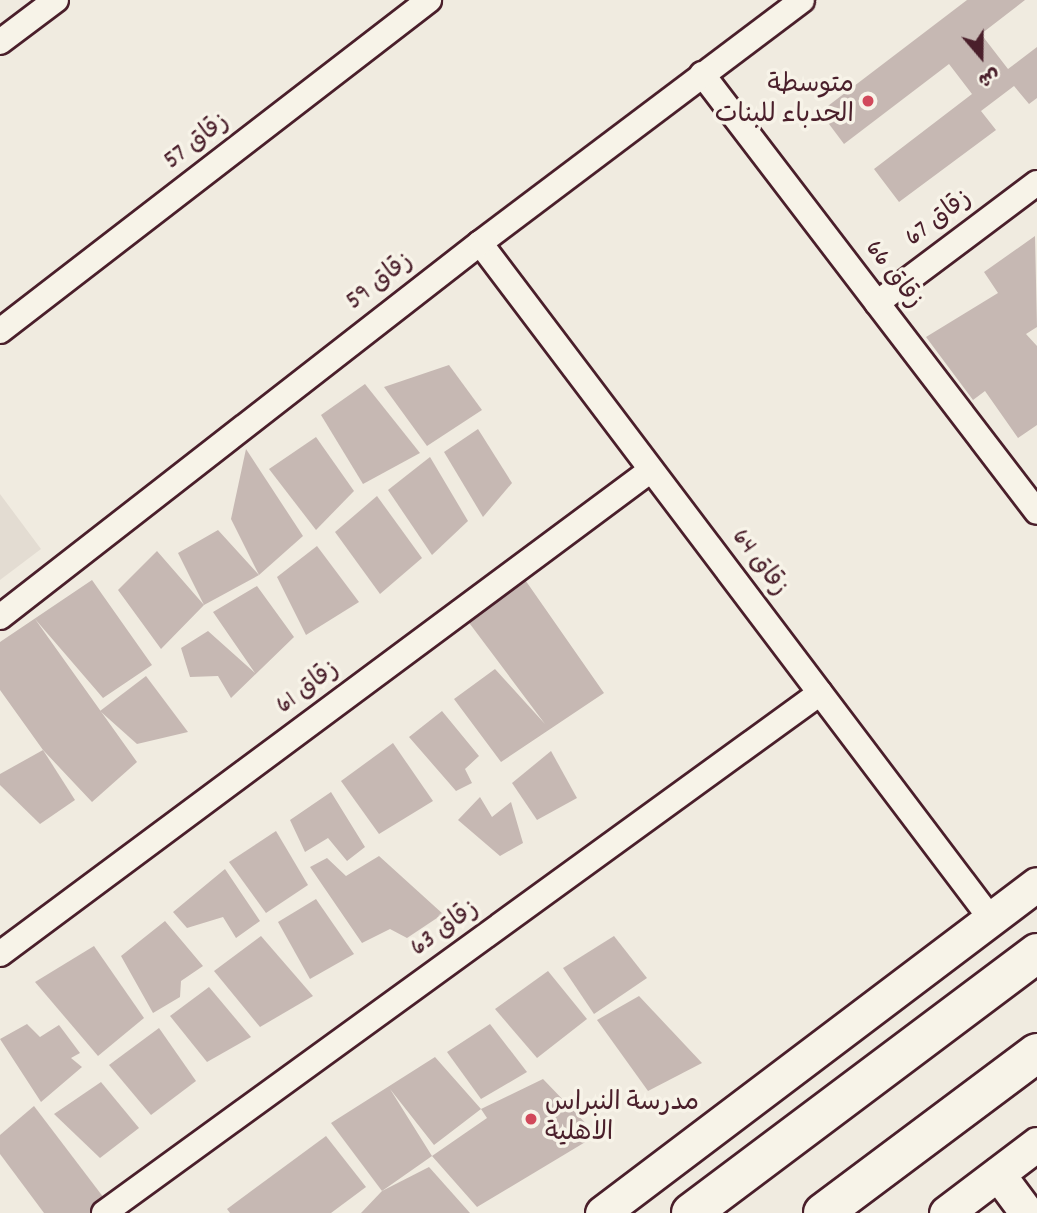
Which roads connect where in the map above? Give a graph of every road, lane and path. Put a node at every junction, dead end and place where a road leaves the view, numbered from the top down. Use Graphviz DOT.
graph roads {
  1 [pos="56,0"];
  2 [pos="429,0"];
  3 [pos="802,0"];
  4 [pos="0,42"];
  5 [pos="702,74"];
  6 [pos="1037,183"];
  7 [pos="480,243"];
  8 [pos="877,303"];
  9 [pos="0,331"];
  10 [pos="651,470"];
  11 [pos="1035,503"];
  12 [pos="0,617"];
  13 [pos="820,694"];
  14 [pos="1037,884"];
  15 [pos="991,919"];
  16 [pos="1037,953"];
  17 [pos="0,954"];
  18 [pos="1037,1054"];
  19 [pos="1037,1144"];
  20 [pos="998,1174"];
  21 [pos="104,1213"];
  22 [pos="602,1213"];
  23 [pos="691,1213"];
  24 [pos="823,1213"];
  25 [pos="946,1213"];
  26 [pos="1027,1213"];
  1 -- 4 [label="street"];
  2 -- 9 [label="street, زقاق 57"];
  3 -- 5 [label="street, زقاق 59"];
  5 -- 7 [label="street, زقاق 59"];
  5 -- 8 [label="street, زقاق 66"];
  6 -- 8 [label="street, زقاق 67"];
  7 -- 10 [label="street, زقاق 64"];
  7 -- 12 [label="street, زقاق 59"];
  8 -- 11 [label="street, زقاق 66"];
  10 -- 13 [label="street, زقاق 64"];
  10 -- 17 [label="street, زقاق 61"];
  13 -- 15 [label="street, زقاق 64"];
  13 -- 21 [label="street, زقاق 63"];
  14 -- 15 [label="main road"];
  15 -- 22 [label="main road"];
  16 -- 23 [label="highway"];
  18 -- 24 [label="highway"];
  19 -- 20 [label="main road"];
  20 -- 25 [label="main road"];
  20 -- 26 [label="main road"];
}
